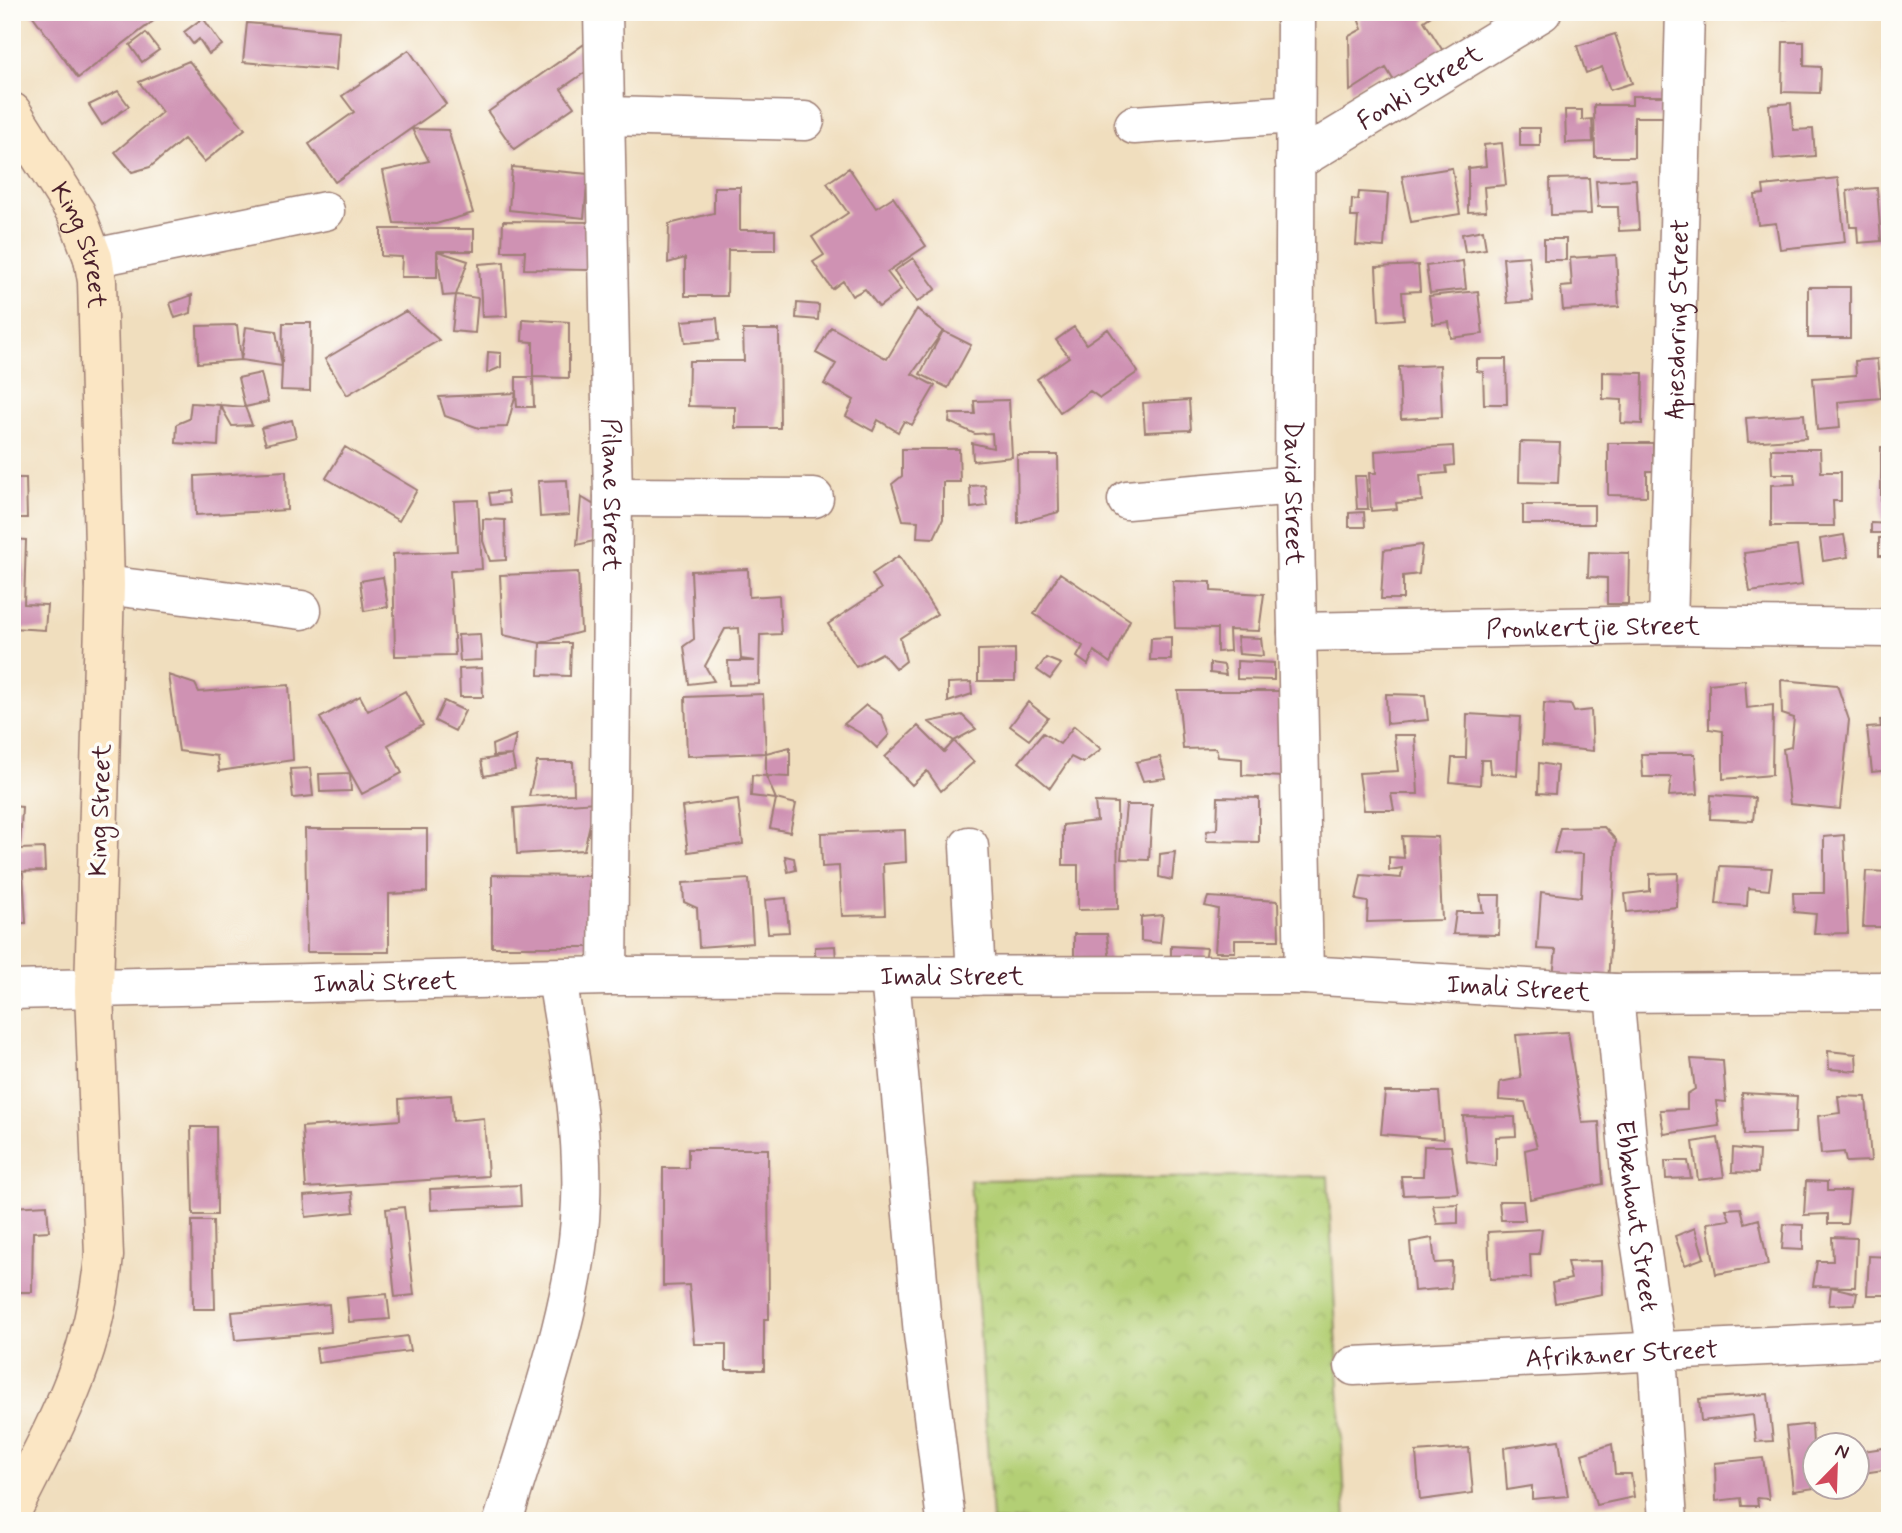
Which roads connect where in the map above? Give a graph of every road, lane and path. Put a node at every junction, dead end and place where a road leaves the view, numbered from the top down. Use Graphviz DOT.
graph roads {
  1 [pos="604,12"];
  2 [pos="1296,12"];
  3 [pos="1542,12"];
  4 [pos="1685,12"];
  5 [pos="12,112"];
  6 [pos="1294,114"];
  7 [pos="608,116"];
  8 [pos="805,121"];
  9 [pos="1134,125"];
  10 [pos="1295,162"];
  11 [pos="325,211"];
  12 [pos="93,258"];
  13 [pos="1294,485"];
  14 [pos="613,497"];
  15 [pos="814,498"];
  16 [pos="1127,500"];
  17 [pos="105,585"];
  18 [pos="302,610"];
  19 [pos="1668,625"];
  20 [pos="1890,628"];
  21 [pos="1297,632"];
  22 [pos="969,846"];
  23 [pos="1304,975"];
  24 [pos="608,976"];
  25 [pos="976,976"];
  26 [pos="890,977"];
  27 [pos="557,979"];
  28 [pos="12,990"];
  29 [pos="94,990"];
  30 [pos="1890,990"];
  31 [pos="1614,993"];
  32 [pos="1890,1340"];
  33 [pos="1657,1353"];
  34 [pos="1354,1366"];
  35 [pos="12,1511"];
  36 [pos="503,1521"];
  37 [pos="946,1521"];
  38 [pos="1668,1521"];
  1 -- 7 [label="street, Pilane Street"];
  2 -- 6 [label="street, David Street"];
  3 -- 10 [label="street, Fonki Street"];
  4 -- 19 [label="street, Apiesdoring Street"];
  5 -- 12 [label="street, King Street"];
  6 -- 9 [label="street"];
  6 -- 10 [label="street, David Street"];
  7 -- 8 [label="street"];
  7 -- 14 [label="street, Pilane Street"];
  10 -- 13 [label="street, David Street"];
  11 -- 12 [label="street"];
  12 -- 17 [label="street, King Street"];
  13 -- 16 [label="street"];
  13 -- 21 [label="street, David Street"];
  14 -- 15 [label="street"];
  14 -- 24 [label="street, Pilane Street"];
  17 -- 18 [label="street"];
  17 -- 29 [label="street, King Street"];
  19 -- 20 [label="street, Pronkertjie Street"];
  19 -- 21 [label="street, Pronkertjie Street"];
  21 -- 23 [label="street, David Street"];
  22 -- 25 [label="street"];
  23 -- 25 [label="street, Imali Street"];
  23 -- 31 [label="street, Imali Street"];
  24 -- 26 [label="street, Imali Street"];
  24 -- 27 [label="street, Imali Street"];
  25 -- 26 [label="street, Imali Street"];
  26 -- 37 [label="street"];
  27 -- 29 [label="street, Imali Street"];
  27 -- 36 [label="street"];
  28 -- 29 [label="street, Imali Street"];
  29 -- 35 [label="street, King Street"];
  30 -- 31 [label="street, Imali Street"];
  31 -- 33 [label="street, Ebbenhout Street"];
  32 -- 33 [label="street, Afrikaner Street"];
  33 -- 34 [label="street, Afrikaner Street"];
  33 -- 38 [label="street, Ebbenhout Street"];
}
